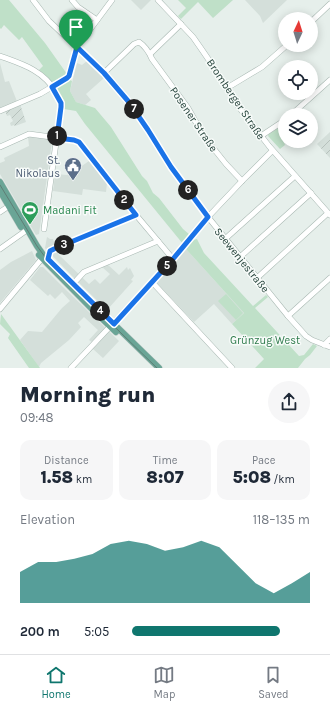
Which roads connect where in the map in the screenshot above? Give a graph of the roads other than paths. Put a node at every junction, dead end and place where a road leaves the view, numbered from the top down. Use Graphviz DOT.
graph roads {
  1 [pos="33,0"];
  2 [pos="72,0"];
  3 [pos="112,0"];
  4 [pos="158,0"];
  5 [pos="330,4"];
  6 [pos="318,15"];
  7 [pos="97,20"];
  8 [pos="181,24"];
  9 [pos="77,47"];
  10 [pos="279,52"];
  11 [pos="150,54"];
  12 [pos="0,56"];
  13 [pos="104,73"];
  14 [pos="330,80"];
  15 [pos="52,87"];
  16 [pos="227,88"];
  17 [pos="299,108"];
  18 [pos="0,111"];
  19 [pos="278,125"];
  20 [pos="261,136"];
  21 [pos="57,138"];
  22 [pos="0,147"];
  23 [pos="272,151"];
  24 [pos="295,176"];
  25 [pos="242,181"];
  26 [pos="0,182"];
  27 [pos="0,191"];
  28 [pos="311,193"];
  29 [pos="9,206"];
  30 [pos="0,212"];
  31 [pos="329,214"];
  32 [pos="136,215"];
  33 [pos="208,217"];
  34 [pos="44,229"];
  35 [pos="24,232"];
  36 [pos="225,239"];
  37 [pos="158,240"];
  38 [pos="0,249"];
  39 [pos="240,256"];
  40 [pos="45,258"];
  41 [pos="173,259"];
  42 [pos="257,278"];
  43 [pos="330,278"];
  44 [pos="152,282"];
  45 [pos="73,284"];
  46 [pos="0,309"];
  47 [pos="288,316"];
  48 [pos="112,325"];
  49 [pos="330,339"];
  50 [pos="324,345"];
  51 [pos="330,347"];
  52 [pos="72,368"];
  53 [pos="153,368"];
  54 [pos="159,368"];
  55 [pos="232,368"];
  1 -- 9 [label="street, Seewenjestraße"];
  2 -- 7 [label="street"];
  3 -- 7 [label="street"];
  4 -- 8 [label="street, Bromberger Straße"];
  5 -- 6 [label="street"];
  7 -- 9 [label="street"];
  8 -- 11 [label="street"];
  8 -- 16 [label="street, Bromberger Straße"];
  9 -- 13 [label="street, Seewenjestraße"];
  9 -- 15 [label="street"];
  10 -- 16 [label="street"];
  11 -- 13 [label="street, Posener Straße"];
  11 -- 25 [label="street, Posener Straße"];
  12 -- 15 [label="street"];
  13 -- 33 [label="street, Seewenjestraße"];
  14 -- 17 [label="street"];
  15 -- 18 [label="street"];
  15 -- 21 [label="street"];
  16 -- 20 [label="street, Bromberger Straße"];
  19 -- 20 [label="street"];
  20 -- 23 [label="street, Bromberger Straße"];
  21 -- 22 [label="street"];
  21 -- 32 [label="street"];
  21 -- 34 [label="street"];
  23 -- 24 [label="street, Bromberger Straße"];
  23 -- 25 [label="street"];
  24 -- 28 [label="street, Bromberger Straße"];
  24 -- 36 [label="street"];
  25 -- 33 [label="street"];
  26 -- 40 [label="main road"];
  27 -- 29 [label="main road"];
  28 -- 31 [label="street, Bromberger Straße"];
  28 -- 39 [label="street"];
  29 -- 30 [label="street"];
  29 -- 35 [label="main road"];
  31 -- 42 [label="street"];
  32 -- 37 [label="street"];
  32 -- 40 [label="street"];
  33 -- 36 [label="street, Seewenjestraße"];
  33 -- 41 [label="street"];
  35 -- 38 [label="street"];
  35 -- 40 [label="main road"];
  36 -- 39 [label="street, Seewenjestraße"];
  37 -- 41 [label="street"];
  37 -- 45 [label="street"];
  39 -- 42 [label="street, Seewenjestraße"];
  40 -- 45 [label="main road"];
  40 -- 46 [label="street"];
  40 -- 48 [label="main road"];
  41 -- 44 [label="street"];
  42 -- 47 [label="street, Seewenjestraße"];
  43 -- 47 [label="street"];
  44 -- 48 [label="street"];
  44 -- 55 [label="street"];
  45 -- 48 [label="main road"];
  47 -- 50 [label="street, Seewenjestraße"];
  48 -- 52 [label="street"];
  48 -- 53 [label="main road"];
  48 -- 54 [label="main road"];
  49 -- 50 [label="street"];
  50 -- 51 [label="street, Seewenjestraße"];
}
